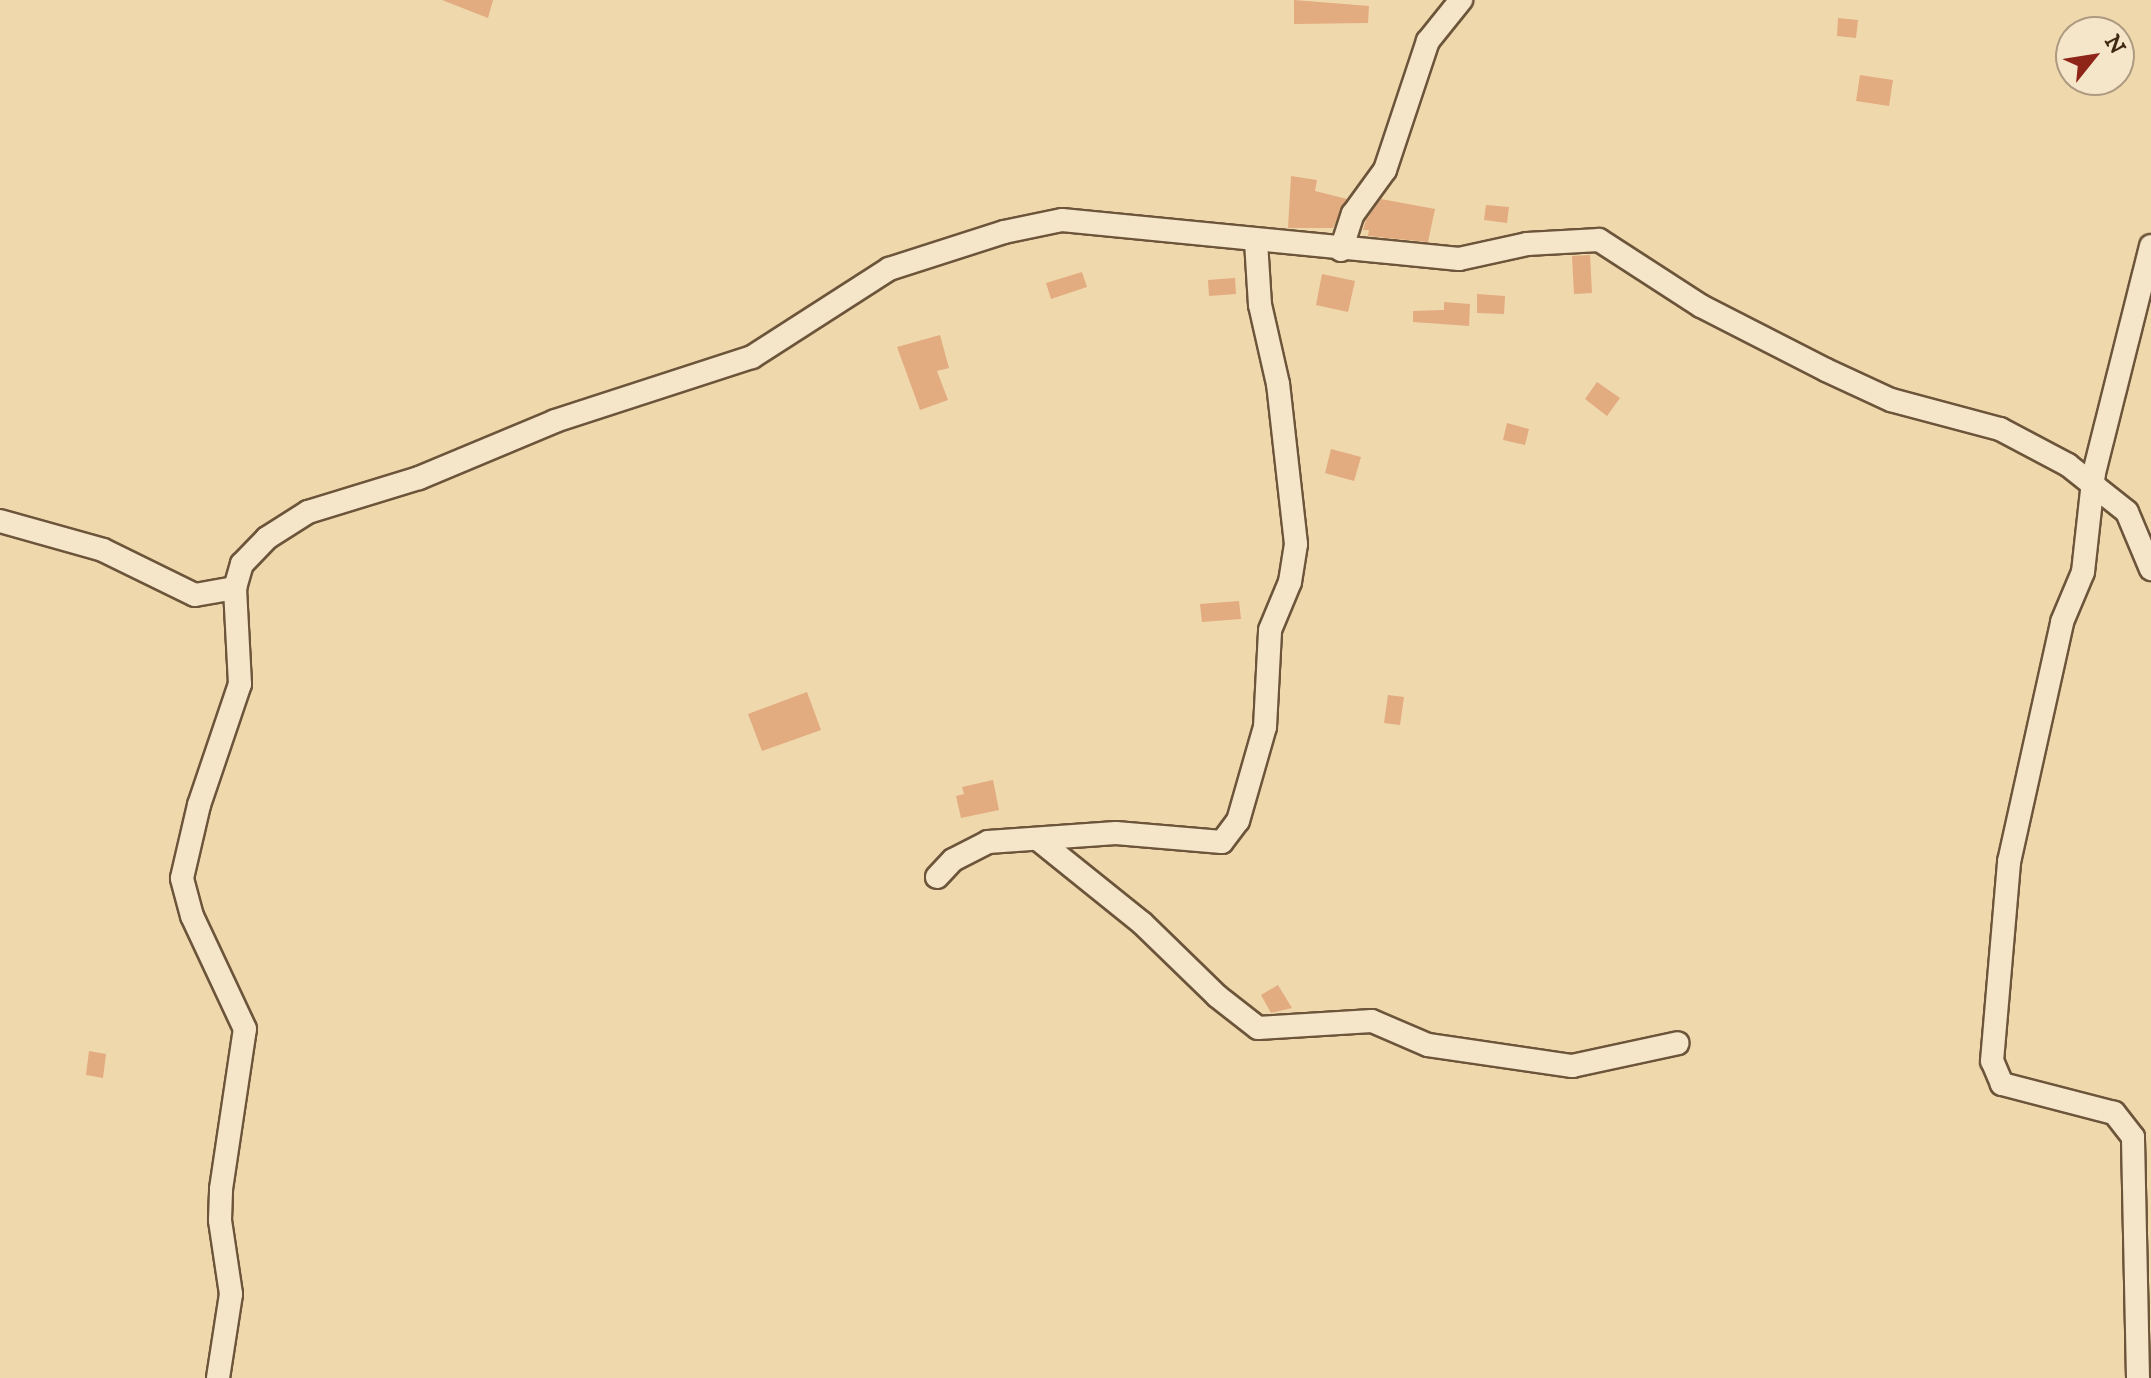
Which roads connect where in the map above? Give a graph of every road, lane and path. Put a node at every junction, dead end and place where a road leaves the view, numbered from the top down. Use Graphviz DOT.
graph roads {
  1 [pos="1461,0"];
  2 [pos="1256,242"];
  3 [pos="2151,246"];
  4 [pos="1341,250"];
  5 [pos="2092,482"];
  6 [pos="0,521"];
  7 [pos="2151,569"];
  8 [pos="235,588"];
  9 [pos="1040,841"];
  10 [pos="937,877"];
  11 [pos="1678,1043"];
  12 [pos="218,1378"];
  13 [pos="2138,1378"];
  1 -- 4 [label="street"];
  2 -- 4 [label="street"];
  2 -- 8 [label="street"];
  2 -- 9 [label="street"];
  3 -- 5 [label="street"];
  4 -- 5 [label="street"];
  5 -- 7 [label="street"];
  5 -- 13 [label="street"];
  6 -- 8 [label="street"];
  8 -- 12 [label="street"];
  9 -- 10 [label="street"];
  9 -- 11 [label="street"];
}
